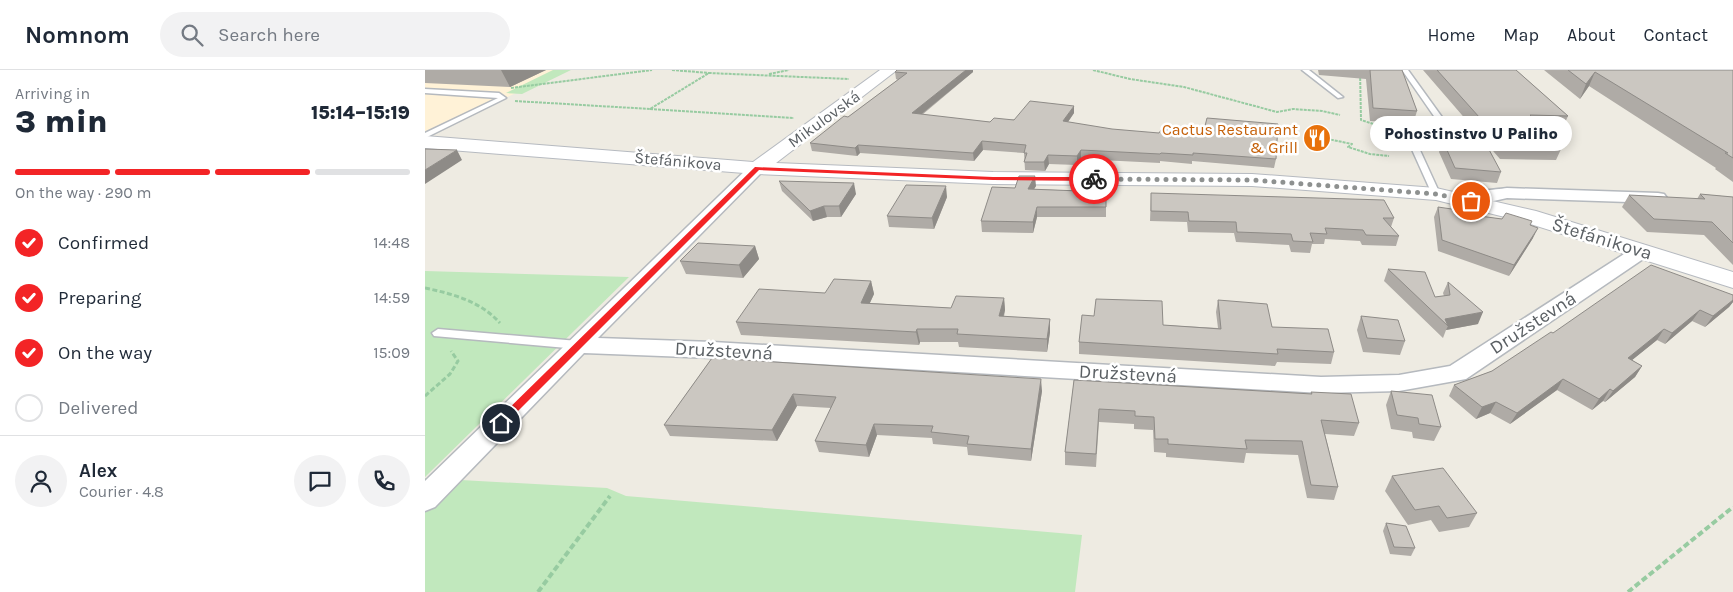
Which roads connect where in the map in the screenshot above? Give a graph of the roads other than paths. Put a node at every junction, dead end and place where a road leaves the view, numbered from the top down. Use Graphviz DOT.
graph roads {
  1 [pos="890,70"];
  2 [pos="1305,70"];
  3 [pos="1405,70"];
  4 [pos="425,91"];
  5 [pos="1339,97"];
  6 [pos="425,136"];
  7 [pos="425,142"];
  8 [pos="757,168"];
  9 [pos="1436,194"];
  10 [pos="1674,198"];
  11 [pos="1471,201"];
  12 [pos="1643,251"];
  13 [pos="1733,280"];
  14 [pos="439,333"];
  15 [pos="578,344"];
  16 [pos="425,499"];
  1 -- 8 [label="street, Mikulovská"];
  2 -- 5 [label="lane"];
  3 -- 9 [label="lane"];
  4 -- 6 [label="lane"];
  7 -- 8 [label="street, Štefánikova"];
  8 -- 9 [label="street, Štefánikova"];
  8 -- 15 [label="street"];
  9 -- 11 [label="street, Štefánikova"];
  10 -- 11 [label="street, Štefánikova"];
  11 -- 12 [label="street, Štefánikova"];
  12 -- 13 [label="street, Štefánikova"];
  12 -- 15 [label="street, Družstevná"];
  14 -- 15 [label="lane"];
  15 -- 16 [label="street"];
}
